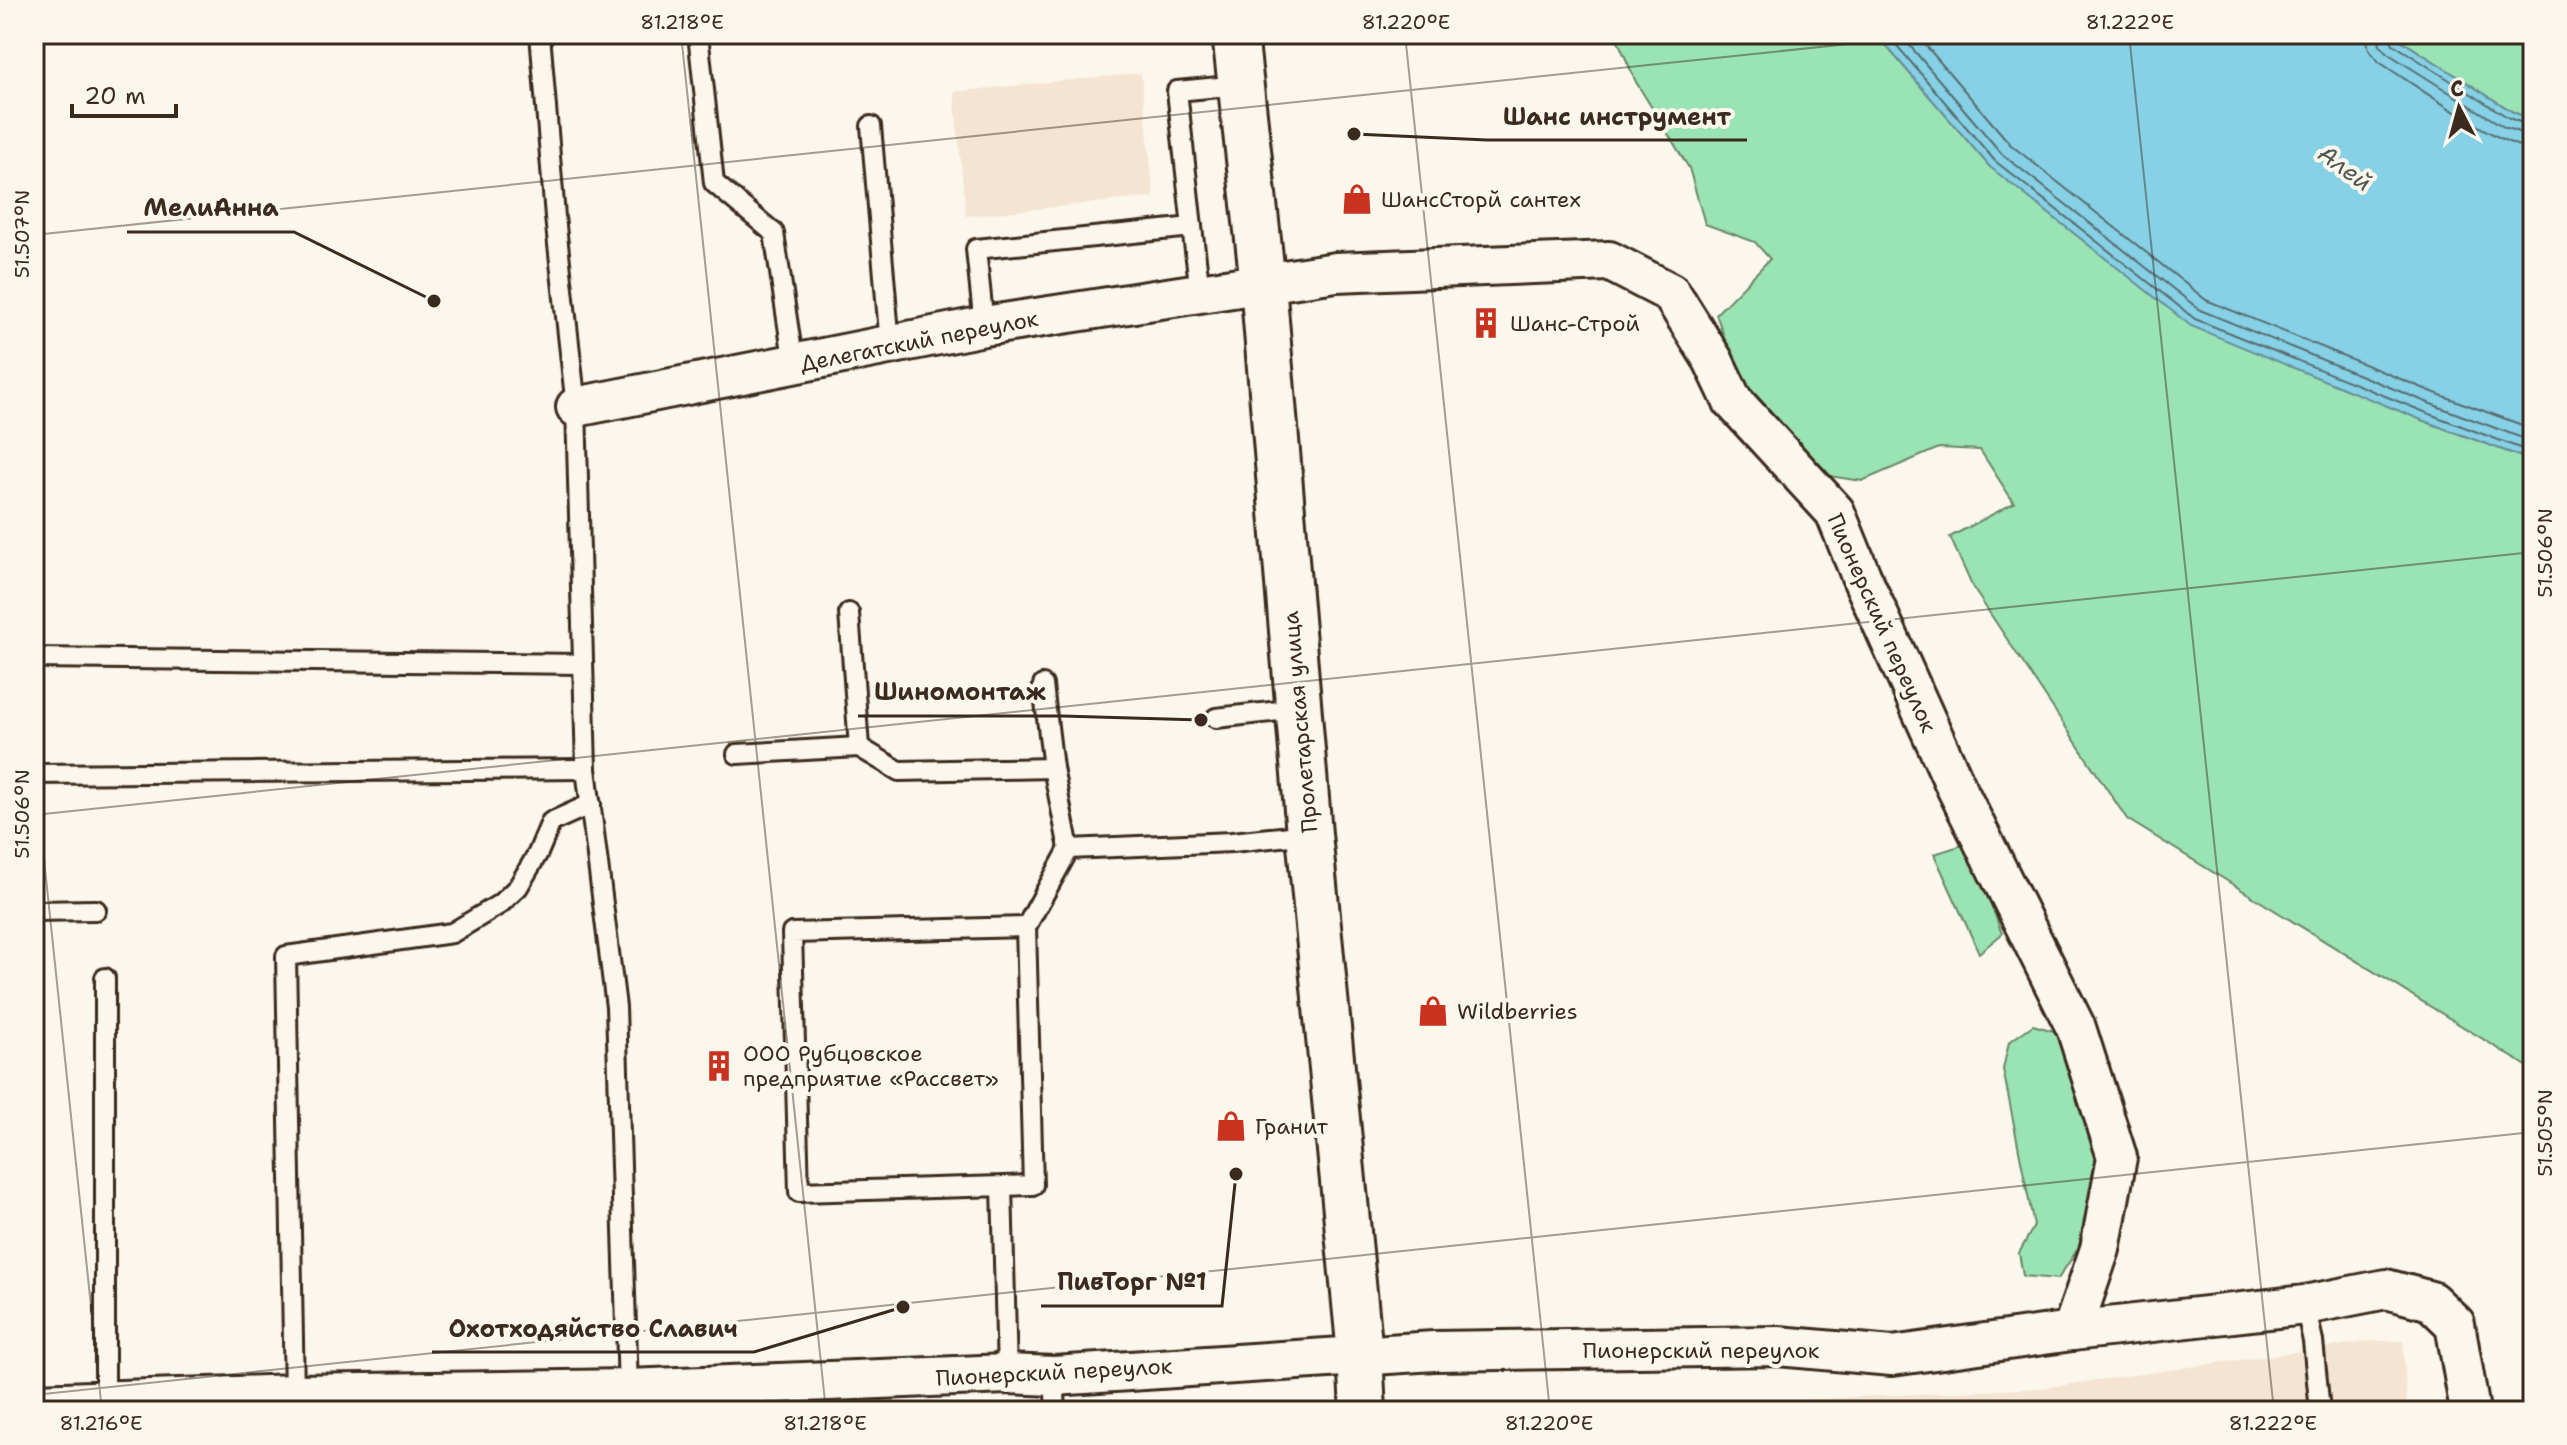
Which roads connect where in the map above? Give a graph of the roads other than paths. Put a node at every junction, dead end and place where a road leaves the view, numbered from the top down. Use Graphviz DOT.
graph roads {
  1 [pos="540,34"];
  2 [pos="698,34"];
  3 [pos="1235,34"];
  4 [pos="1240,85"];
  5 [pos="871,126"];
  6 [pos="1192,227"];
  7 [pos="1263,284"];
  8 [pos="1200,291"];
  9 [pos="984,326"];
  10 [pos="890,345"];
  11 [pos="794,365"];
  12 [pos="576,407"];
  13 [pos="849,613"];
  14 [pos="34,658"];
  15 [pos="582,664"];
  16 [pos="1043,685"];
  17 [pos="1298,709"];
  18 [pos="1216,718"];
  19 [pos="859,747"];
  20 [pos="737,754"];
  21 [pos="1053,768"];
  22 [pos="586,769"];
  23 [pos="34,774"];
  24 [pos="591,804"];
  25 [pos="1309,834"];
  26 [pos="1069,849"];
  27 [pos="96,910"];
  28 [pos="34,911"];
  29 [pos="1026,927"];
  30 [pos="105,978"];
  31 [pos="1002,1186"];
  32 [pos="2305,1305"];
  33 [pos="2072,1331"];
  34 [pos="1360,1354"];
  35 [pos="1007,1374"];
  36 [pos="1055,1393"];
  37 [pos="294,1394"];
  38 [pos="105,1400"];
  39 [pos="630,1400"];
  40 [pos="496,1402"];
  41 [pos="34,1403"];
  42 [pos="1363,1411"];
  43 [pos="2320,1411"];
  44 [pos="2470,1411"];
  1 -- 12 [label="lane"];
  2 -- 11 [label="lane"];
  3 -- 4 [label="main road, Пролетарская улица"];
  4 -- 6 [label="lane"];
  4 -- 7 [label="main road, Пролетарская улица"];
  5 -- 10 [label="lane"];
  6 -- 8 [label="lane"];
  6 -- 9 [label="lane"];
  7 -- 8 [label="street, Делегатский переулок"];
  7 -- 17 [label="main road, Пролетарская улица"];
  7 -- 33 [label="street, Пионерский переулок"];
  8 -- 9 [label="street, Делегатский переулок"];
  9 -- 10 [label="street, Делегатский переулок"];
  10 -- 11 [label="street, Делегатский переулок"];
  11 -- 12 [label="street, Делегатский переулок"];
  12 -- 15 [label="lane"];
  13 -- 19 [label="lane"];
  14 -- 15 [label="lane"];
  15 -- 22 [label="lane"];
  16 -- 21 [label="lane"];
  17 -- 18 [label="lane"];
  17 -- 25 [label="main road, Пролетарская улица"];
  19 -- 20 [label="lane"];
  19 -- 21 [label="lane"];
  21 -- 26 [label="lane"];
  22 -- 23 [label="lane"];
  22 -- 24 [label="lane"];
  24 -- 37 [label="lane"];
  24 -- 39 [label="lane"];
  25 -- 26 [label="lane"];
  25 -- 34 [label="main road, Пролетарская улица"];
  26 -- 29 [label="lane"];
  27 -- 28 [label="lane"];
  29 -- 31 [label="lane"];
  29 -- 31 [label="lane"];
  30 -- 38 [label="lane"];
  31 -- 35 [label="lane"];
  32 -- 33 [label="street, Пионерский переулок"];
  32 -- 43 [label="lane"];
  32 -- 44 [label="street, Пионерский переулок"];
  33 -- 34 [label="street, Пионерский переулок"];
  34 -- 36 [label="street, Пионерский переулок"];
  34 -- 42 [label="main road, Пролетарская улица"];
  35 -- 36 [label="street, Пионерский переулок"];
  35 -- 39 [label="street, Пионерский переулок"];
  37 -- 38 [label="street, Пионерский переулок"];
  37 -- 40 [label="street, Пионерский переулок"];
  38 -- 41 [label="street, Пионерский переулок"];
  39 -- 40 [label="street, Пионерский переулок"];
}
